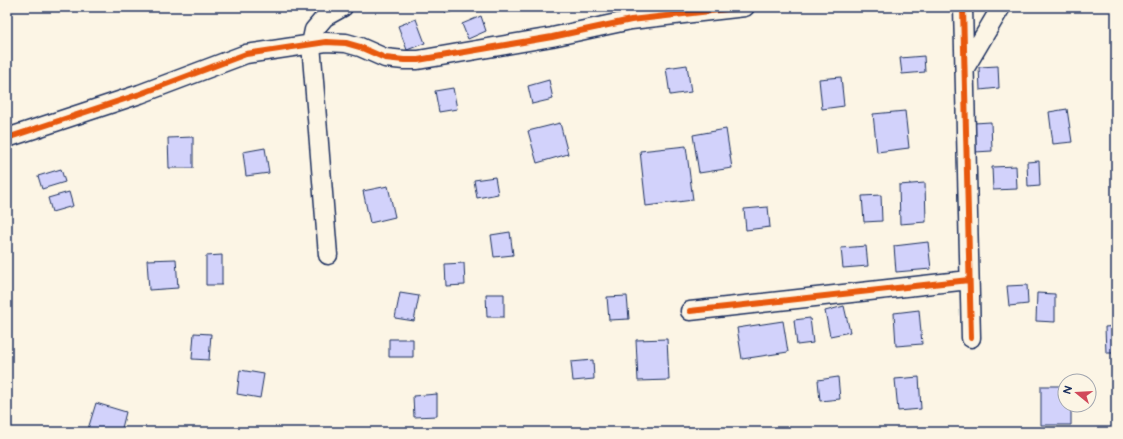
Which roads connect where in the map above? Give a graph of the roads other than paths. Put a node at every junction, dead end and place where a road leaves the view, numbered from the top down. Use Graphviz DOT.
graph roads {
  1 [pos="343,7"];
  2 [pos="745,7"];
  3 [pos="963,7"];
  4 [pos="1001,7"];
  5 [pos="311,44"];
  6 [pos="965,69"];
  7 [pos="7,138"];
  8 [pos="328,255"];
  9 [pos="969,280"];
  10 [pos="690,311"];
  11 [pos="971,338"];
  1 -- 5 [label="street"];
  2 -- 5 [label="street"];
  3 -- 6 [label="street"];
  4 -- 6 [label="street"];
  5 -- 7 [label="street"];
  5 -- 8 [label="street"];
  6 -- 9 [label="street"];
  9 -- 10 [label="street"];
  9 -- 11 [label="street"];
}
